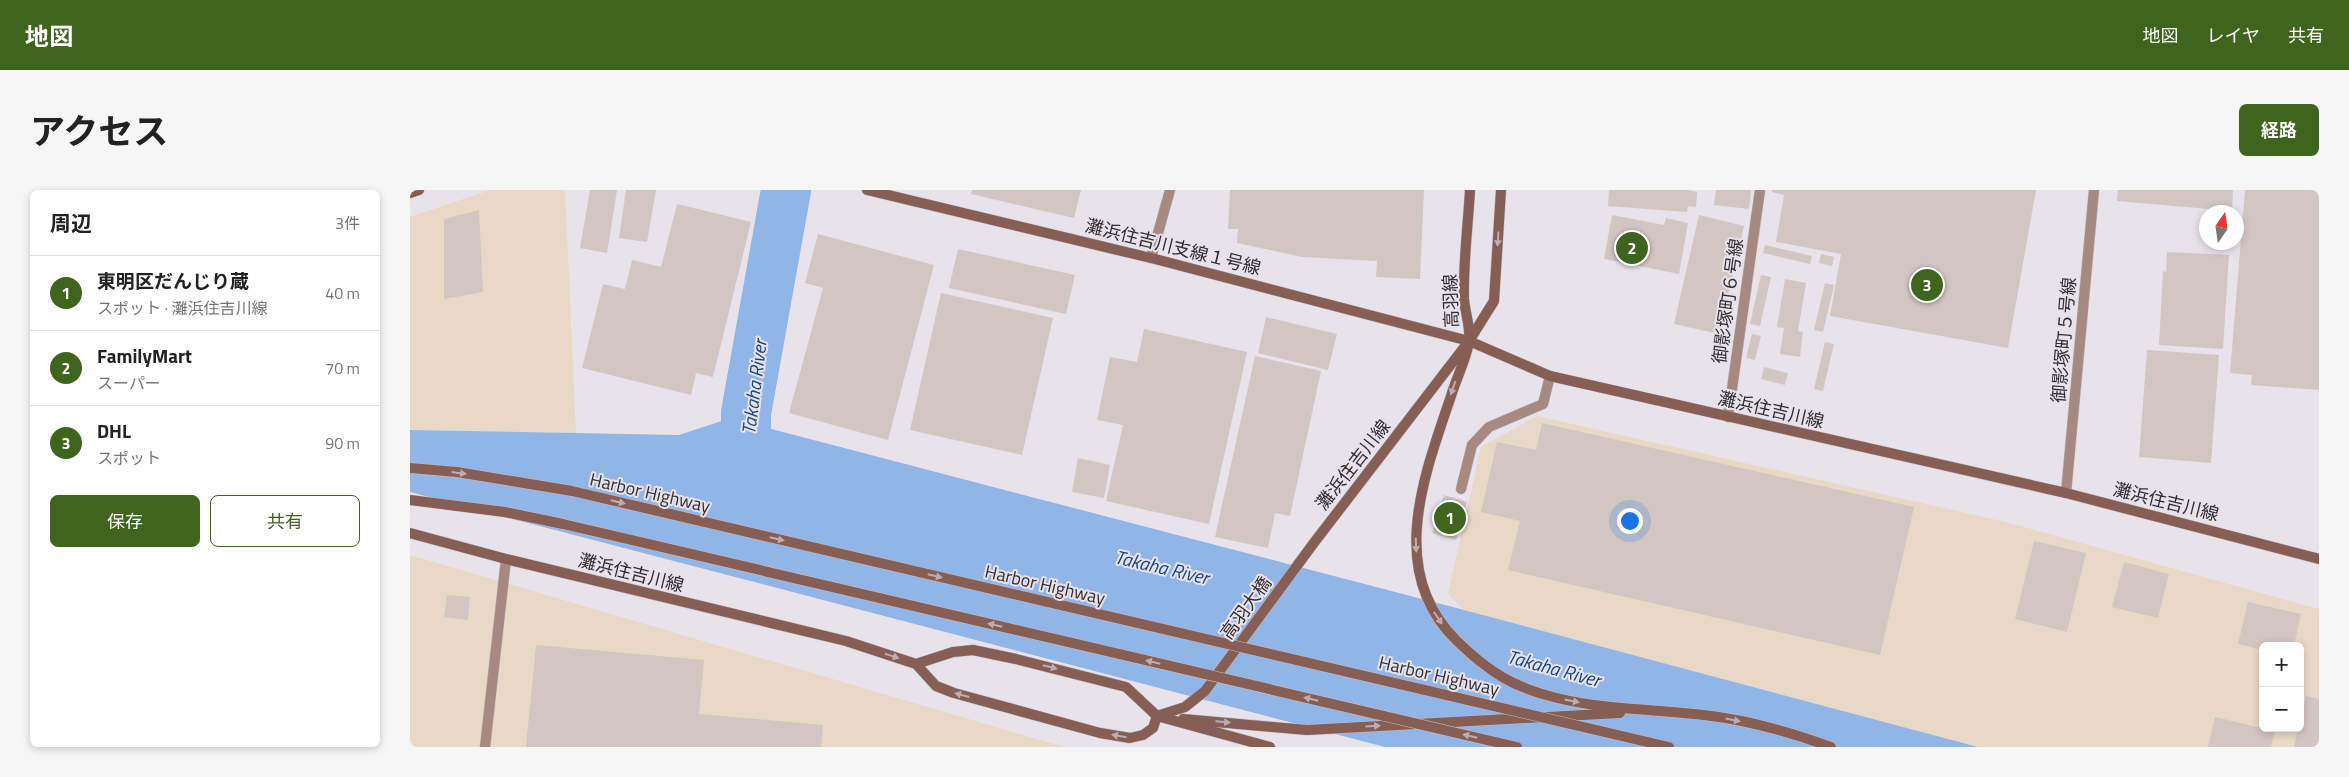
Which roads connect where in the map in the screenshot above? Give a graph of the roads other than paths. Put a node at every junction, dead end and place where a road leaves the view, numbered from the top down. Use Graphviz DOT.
graph roads {
  1 [pos="419,190"];
  2 [pos="867,190"];
  3 [pos="1170,190"];
  4 [pos="1470,190"];
  5 [pos="1501,190"];
  6 [pos="1760,190"];
  7 [pos="2094,190"];
  8 [pos="410,193"];
  9 [pos="1151,258"];
  10 [pos="1469,341"];
  11 [pos="1550,376"];
  12 [pos="1728,417"];
  13 [pos="410,468"];
  14 [pos="1460,489"];
  15 [pos="2066,494"];
  16 [pos="410,500"];
  17 [pos="410,533"];
  18 [pos="1313,544"];
  19 [pos="506,559"];
  20 [pos="2319,559"];
  21 [pos="916,664"];
  22 [pos="1648,711"];
  23 [pos="1157,716"];
  24 [pos="485,747"];
  25 [pos="1270,747"];
  26 [pos="1517,747"];
  27 [pos="1669,747"];
  28 [pos="1831,747"];
  1 -- 8 [label="street"];
  2 -- 9 [label="street, 灘浜住吉川支線１号線"];
  3 -- 9 [label="street"];
  4 -- 10 [label="street, 高羽線"];
  5 -- 10 [label="street, 高羽線, one-way"];
  6 -- 12 [label="street, 御影塚町６号線"];
  7 -- 15 [label="street, 御影塚町５号線"];
  9 -- 10 [label="street, 灘浜住吉川支線１号線"];
  10 -- 11 [label="street, 灘浜住吉川線"];
  10 -- 18 [label="street, 灘浜住吉川線"];
  10 -- 22 [label="street, one-way"];
  11 -- 12 [label="street, 灘浜住吉川線"];
  11 -- 14 [label="street"];
  12 -- 15 [label="street, 灘浜住吉川線"];
  13 -- 27 [label="street, Harbor Highway, one-way, bridge"];
  15 -- 20 [label="street, 灘浜住吉川線"];
  26 -- 16 [label="street, one-way, bridge"];
  17 -- 19 [label="street, 灘浜住吉川線"];
  18 -- 23 [label="street, 高羽大橋, bridge"];
  19 -- 21 [label="street, 灘浜住吉川線, one-way"];
  19 -- 24 [label="street"];
  21 -- 23 [label="street, one-way"];
  23 -- 21 [label="street, one-way"];
  23 -- 22 [label="street, one-way, bridge"];
  22 -- 28 [label="street, one-way"];
  23 -- 25 [label="street"];
}
